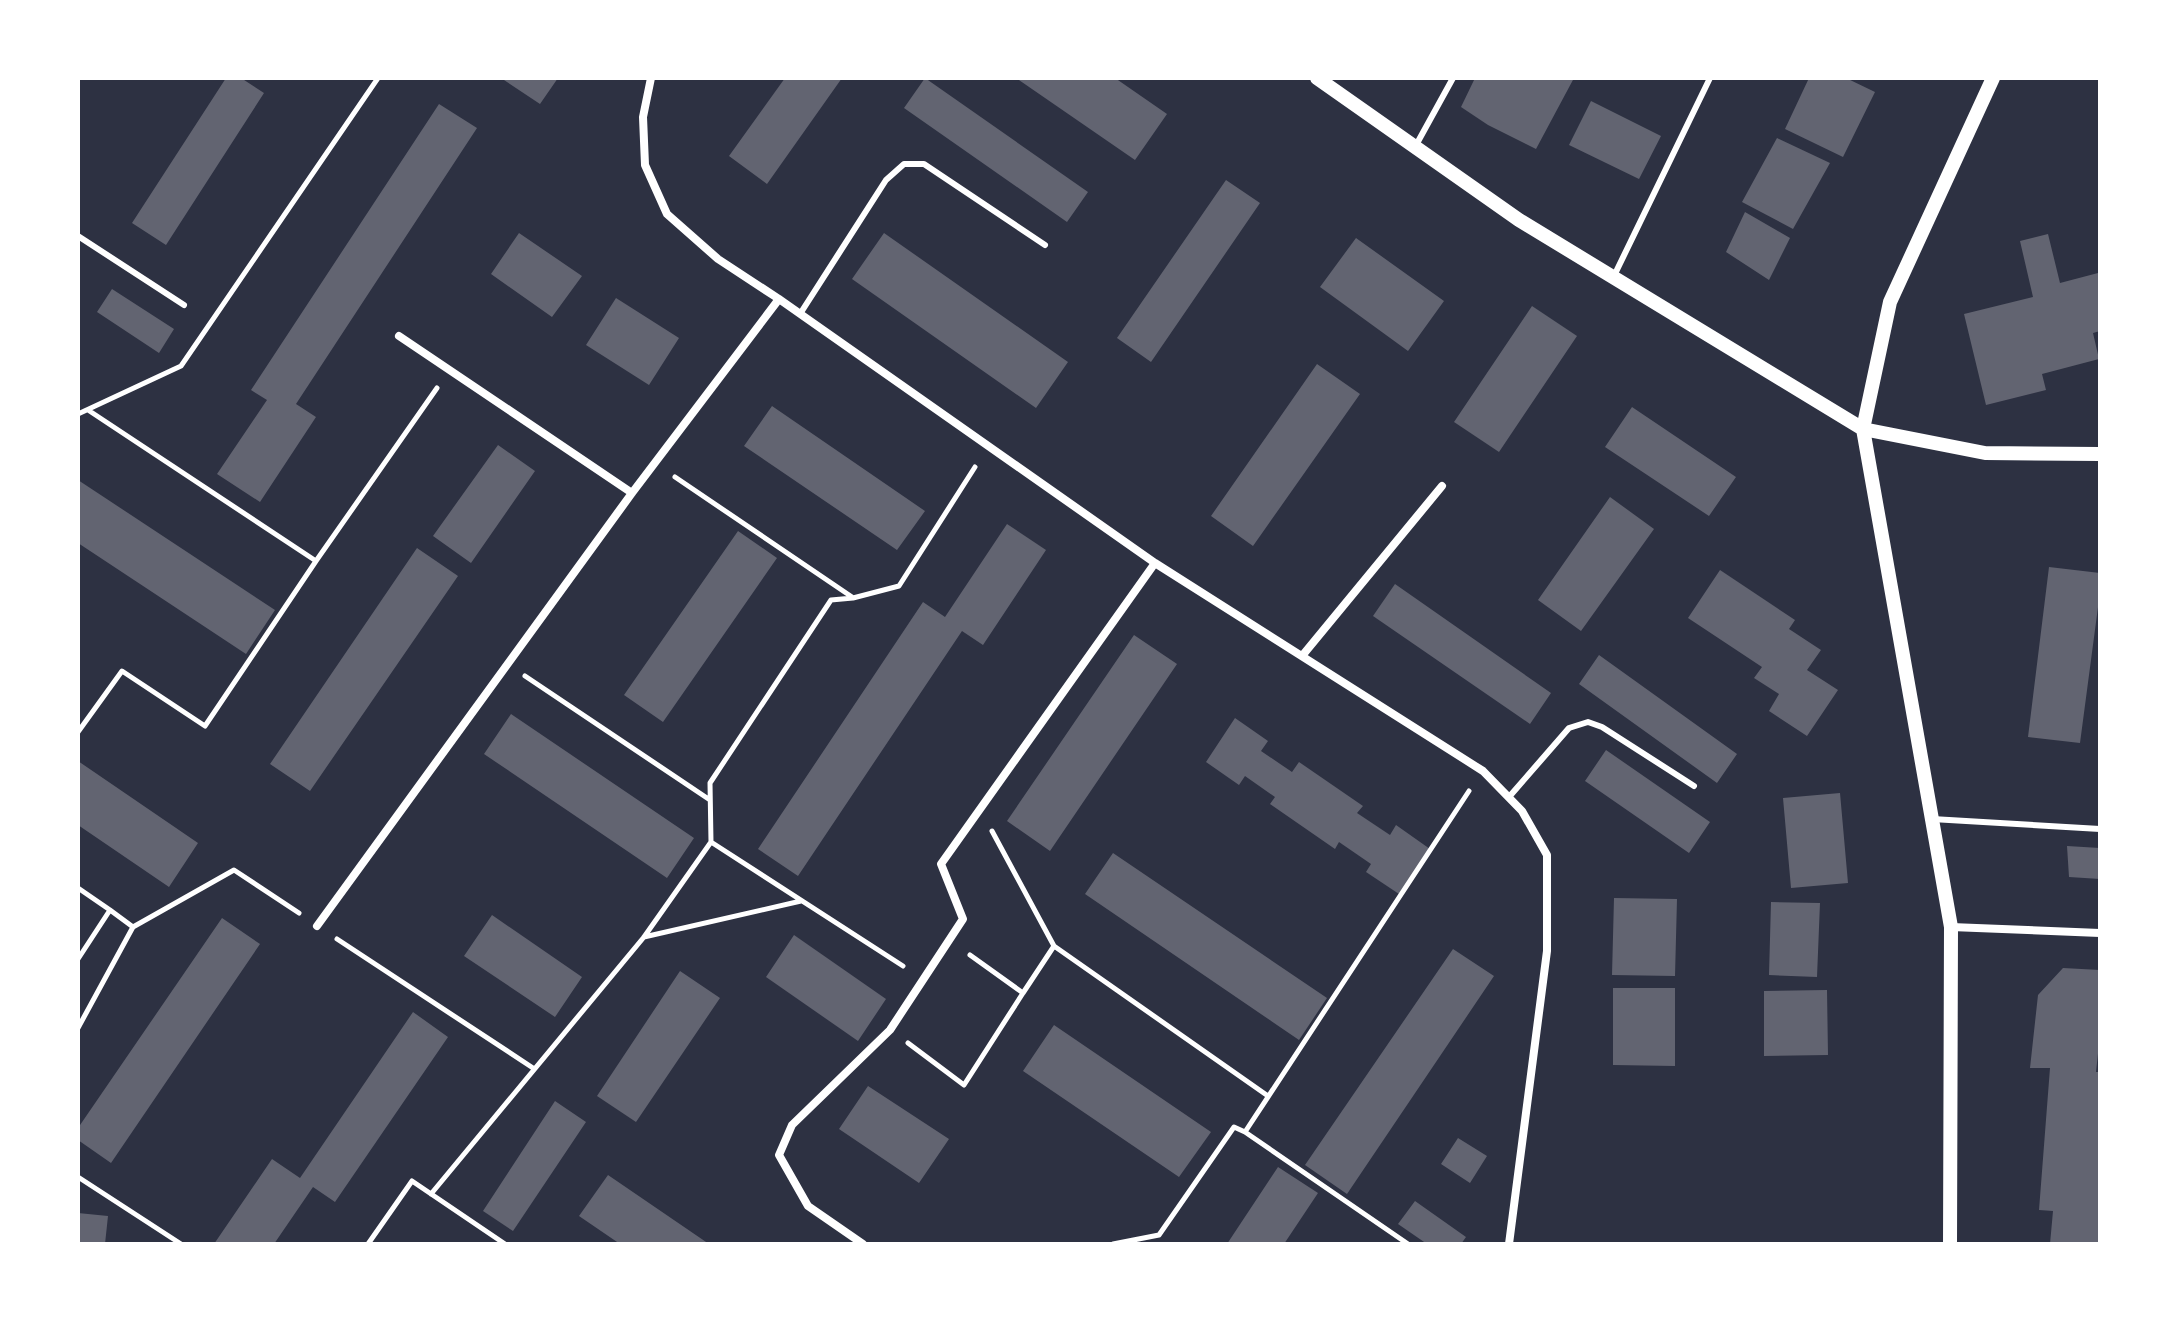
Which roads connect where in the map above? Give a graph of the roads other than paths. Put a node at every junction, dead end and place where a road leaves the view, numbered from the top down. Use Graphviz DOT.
graph roads {
  1 [pos="651,78"];
  2 [pos="1317,78"];
  3 [pos="1453,78"];
  4 [pos="1710,78"];
  5 [pos="1993,78"];
  6 [pos="1415,147"];
  7 [pos="78,236"];
  8 [pos="1045,245"];
  9 [pos="1613,278"];
  10 [pos="779,299"];
  11 [pos="184,305"];
  12 [pos="800,314"];
  13 [pos="399,336"];
  14 [pos="1863,429"];
  15 [pos="2100,454"];
  16 [pos="1442,486"];
  17 [pos="632,493"];
  18 [pos="1155,563"];
  19 [pos="1302,656"];
  20 [pos="1694,786"];
  21 [pos="1509,797"];
  22 [pos="1932,819"];
  23 [pos="2100,829"];
  24 [pos="317,926"];
  25 [pos="1951,927"];
  26 [pos="2100,933"];
  27 [pos="863,1244"];
  28 [pos="1509,1244"];
  29 [pos="1950,1244"];
  1 -- 10 [label="street"];
  2 -- 6 [label="street"];
  3 -- 6 [label="lane"];
  4 -- 9 [label="lane"];
  5 -- 14 [label="street"];
  6 -- 9 [label="street"];
  7 -- 11 [label="lane"];
  8 -- 12 [label="lane"];
  9 -- 14 [label="street"];
  10 -- 12 [label="street"];
  10 -- 17 [label="street"];
  12 -- 18 [label="street"];
  13 -- 17 [label="street"];
  14 -- 15 [label="street"];
  14 -- 22 [label="street"];
  16 -- 19 [label="street"];
  17 -- 24 [label="street"];
  18 -- 19 [label="street"];
  18 -- 27 [label="street"];
  19 -- 21 [label="street"];
  20 -- 21 [label="lane"];
  21 -- 28 [label="street"];
  22 -- 23 [label="lane"];
  22 -- 25 [label="street"];
  25 -- 26 [label="street"];
  25 -- 29 [label="street"];
}
